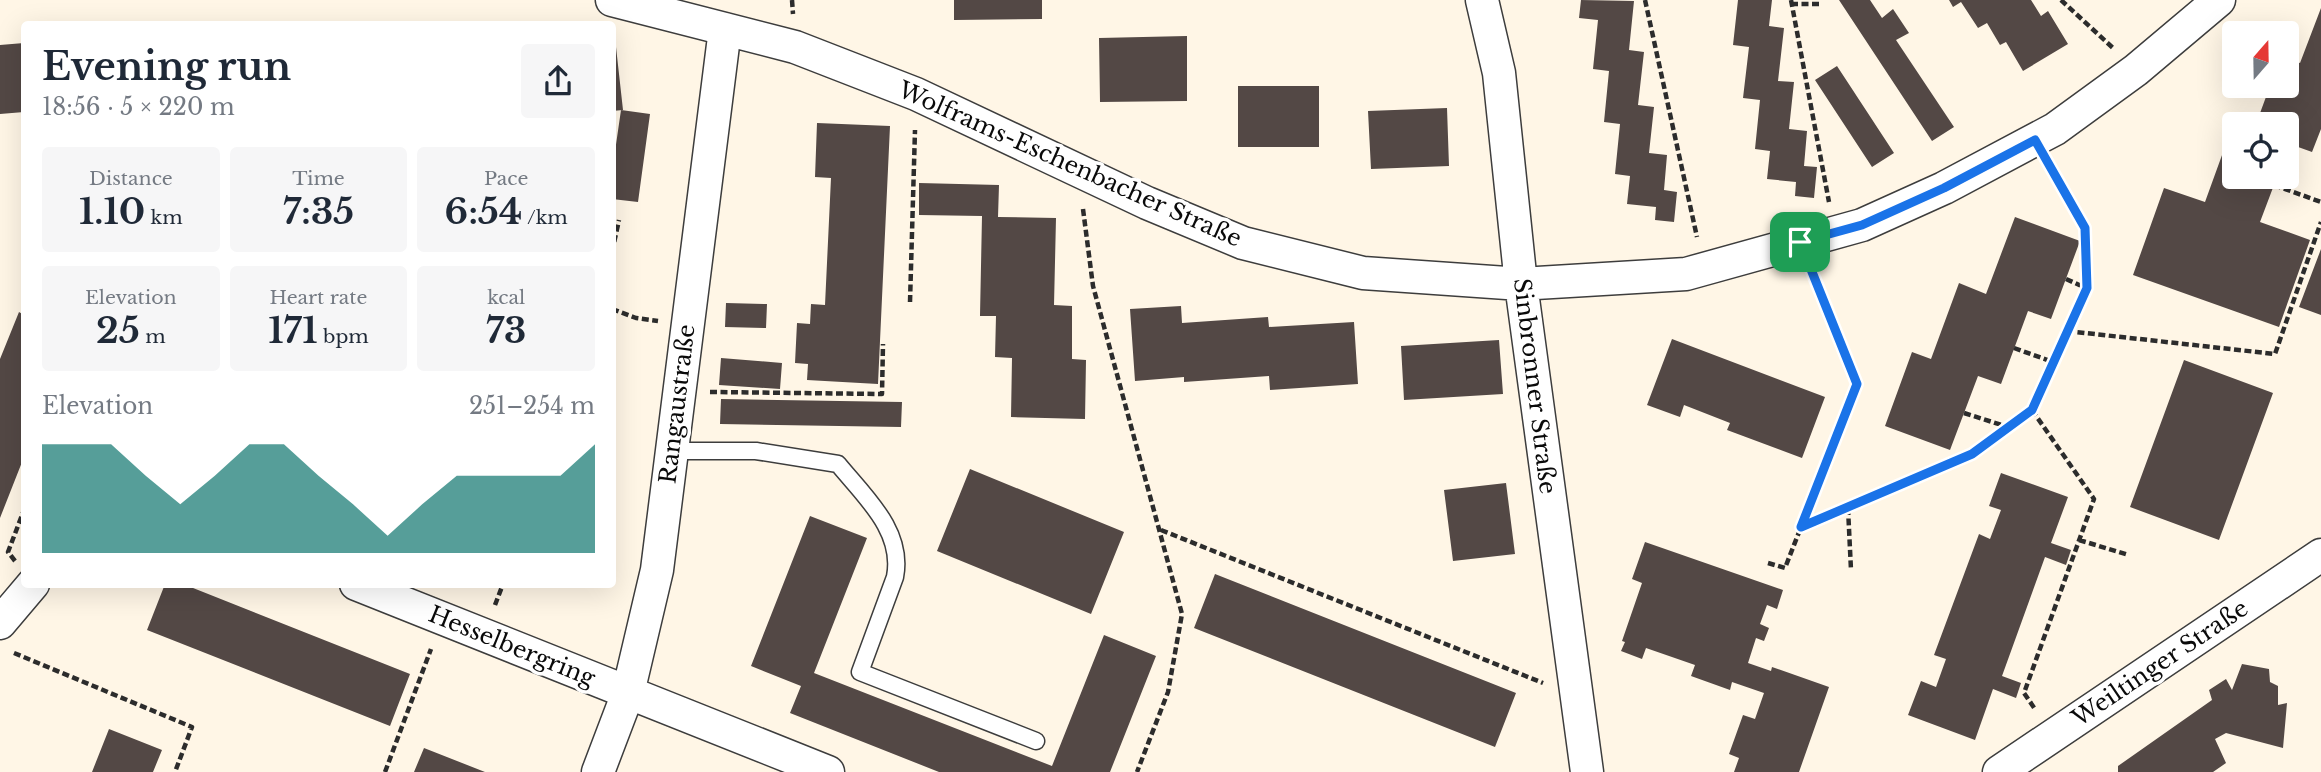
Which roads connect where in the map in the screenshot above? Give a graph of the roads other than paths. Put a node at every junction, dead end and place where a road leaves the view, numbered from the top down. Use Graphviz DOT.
graph roads {
  1 [pos="612,0"];
  2 [pos="1482,0"];
  3 [pos="2219,0"];
  4 [pos="725,29"];
  5 [pos="1521,285"];
  6 [pos="671,451"];
  7 [pos="2321,555"];
  8 [pos="21,581"];
  9 [pos="366,588"];
  10 [pos="0,623"];
  11 [pos="628,693"];
  12 [pos="1036,741"];
  13 [pos="598,772"];
  14 [pos="828,772"];
  15 [pos="1587,772"];
  16 [pos="1999,772"];
  1 -- 4 [label="street, Wolframs-Eschenbacher Straße"];
  2 -- 5 [label="street, Sinbronner Straße"];
  3 -- 5 [label="street, Wolframs-Eschenbacher Straße"];
  4 -- 5 [label="street, Wolframs-Eschenbacher Straße"];
  4 -- 6 [label="street, Rangaustraße"];
  5 -- 15 [label="street, Sinbronner Straße"];
  6 -- 11 [label="street, Rangaustraße"];
  6 -- 12 [label="lane"];
  7 -- 16 [label="street, Weiltinger Straße"];
  8 -- 10 [label="street"];
  9 -- 11 [label="street, Hesselbergring"];
  11 -- 13 [label="street, Rangaustraße"];
  11 -- 14 [label="street"];
}
